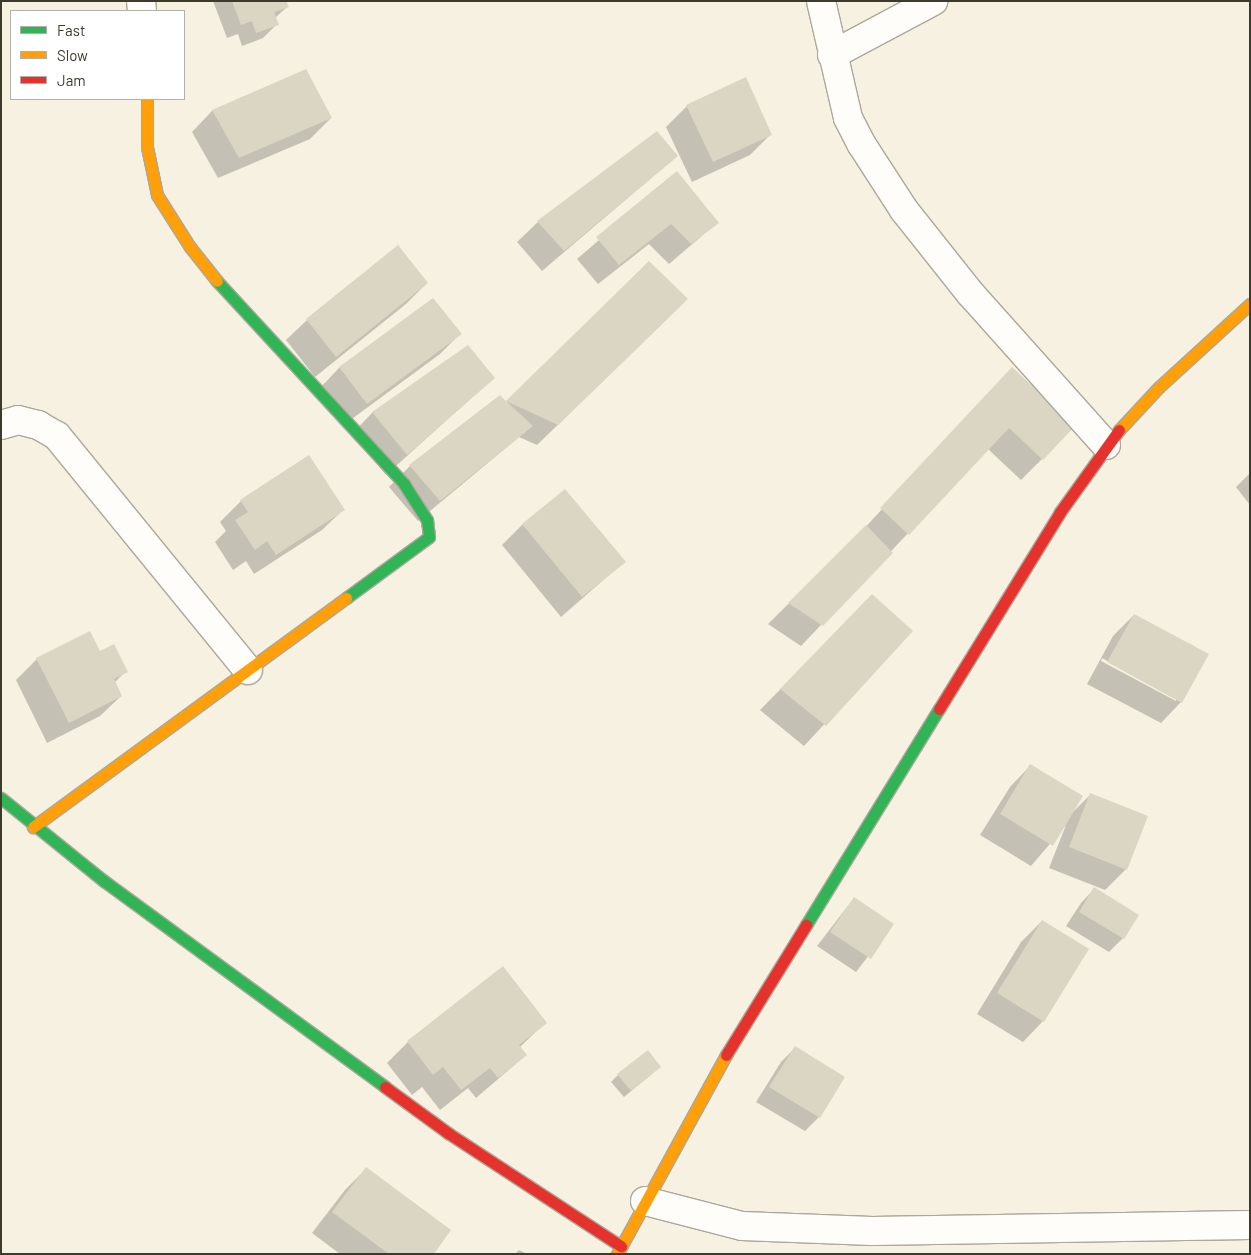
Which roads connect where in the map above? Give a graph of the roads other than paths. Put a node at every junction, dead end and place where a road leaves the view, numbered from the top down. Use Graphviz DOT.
graph roads {
  1 [pos="821,1"];
  2 [pos="933,1"];
  3 [pos="832,55"];
  4 [pos="147,100"];
  5 [pos="1250,304"];
  6 [pos="1,425"];
  7 [pos="1106,445"];
  8 [pos="248,670"];
  9 [pos="1,798"];
  10 [pos="33,827"];
  11 [pos="645,1201"];
  12 [pos="1250,1225"];
  13 [pos="619,1250"];
  1 -- 3 [label="street"];
  2 -- 3 [label="street"];
  3 -- 7 [label="street"];
  4 -- 8 [label="street"];
  5 -- 7 [label="street"];
  6 -- 8 [label="street"];
  7 -- 11 [label="street"];
  8 -- 10 [label="street"];
  9 -- 10 [label="street"];
  10 -- 13 [label="street"];
  11 -- 12 [label="street"];
  11 -- 13 [label="street"];
}
